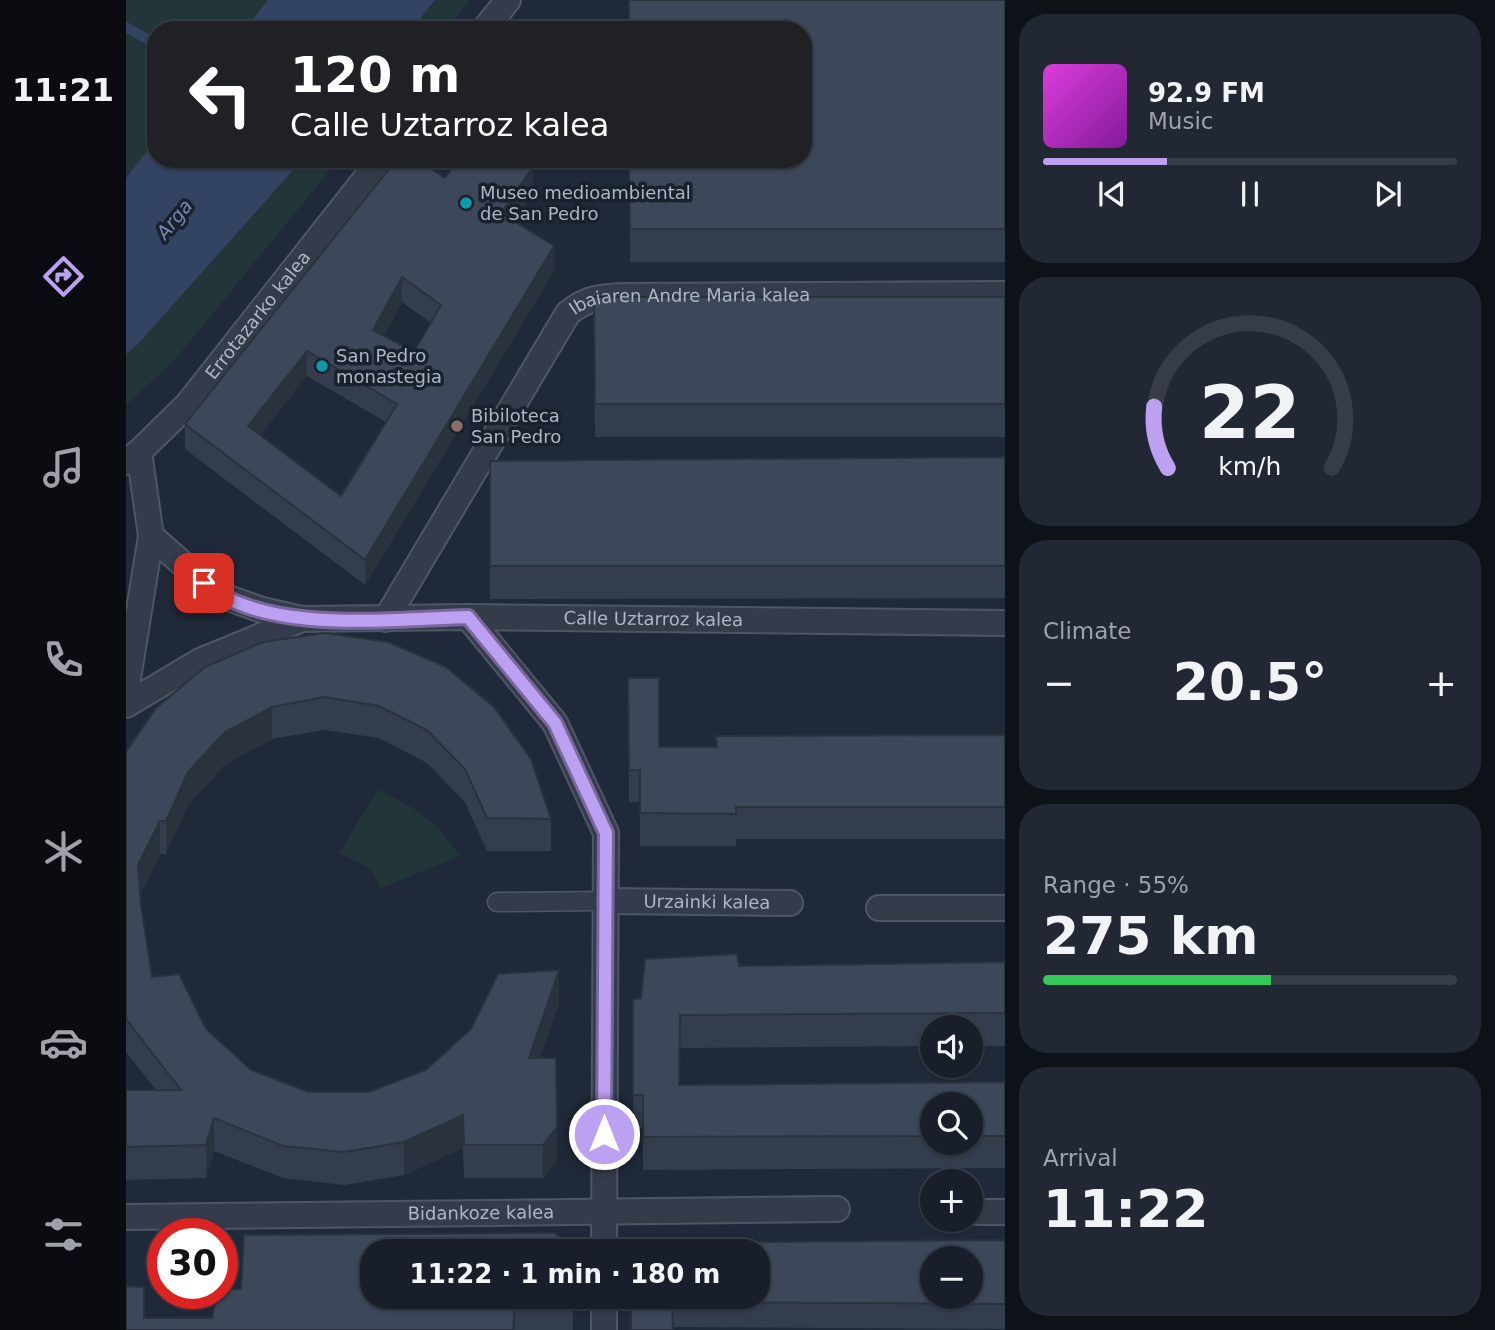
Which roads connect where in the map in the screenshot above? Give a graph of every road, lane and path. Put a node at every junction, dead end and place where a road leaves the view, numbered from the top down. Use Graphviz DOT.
graph roads {
  1 [pos="508,0"];
  2 [pos="491,21"];
  3 [pos="374,168"];
  4 [pos="1005,294"];
  5 [pos="132,457"];
  6 [pos="151,536"];
  7 [pos="468,617"];
  8 [pos="302,619"];
  9 [pos="386,619"];
  10 [pos="1005,623"];
  11 [pos="126,691"];
  12 [pos="126,705"];
  13 [pos="606,901"];
  14 [pos="497,902"];
  15 [pos="790,903"];
  16 [pos="879,908"];
  17 [pos="1005,908"];
  18 [pos="837,1209"];
  19 [pos="604,1212"];
  20 [pos="983,1212"];
  21 [pos="1005,1212"];
  22 [pos="126,1217"];
  23 [pos="604,1239"];
  24 [pos="604,1309"];
  25 [pos="604,1330"];
  1 -- 2 [label="street"];
  3 -- 5 [label="street, Errotazarko kalea"];
  4 -- 9 [label="street, Ibaiaren Andre Maria kalea"];
  5 -- 6 [label="street"];
  6 -- 8 [label="street, Calle Uztarroz kalea"];
  6 -- 11 [label="street"];
  7 -- 9 [label="street, Calle Uztarroz kalea"];
  7 -- 10 [label="street, Calle Uztarroz kalea"];
  7 -- 13 [label="street"];
  8 -- 9 [label="street, Calle Uztarroz kalea"];
  8 -- 12 [label="street, Calle Uztarroz kalea"];
  13 -- 14 [label="street, Urzainki kalea"];
  13 -- 15 [label="street, Urzainki kalea"];
  13 -- 19 [label="street"];
  16 -- 17 [label="street"];
  18 -- 19 [label="street, Bidankoze kalea"];
  19 -- 22 [label="street, Bidankoze kalea"];
  19 -- 23 [label="street"];
  20 -- 21 [label="street"];
  24 -- 25 [label="street"];
}
